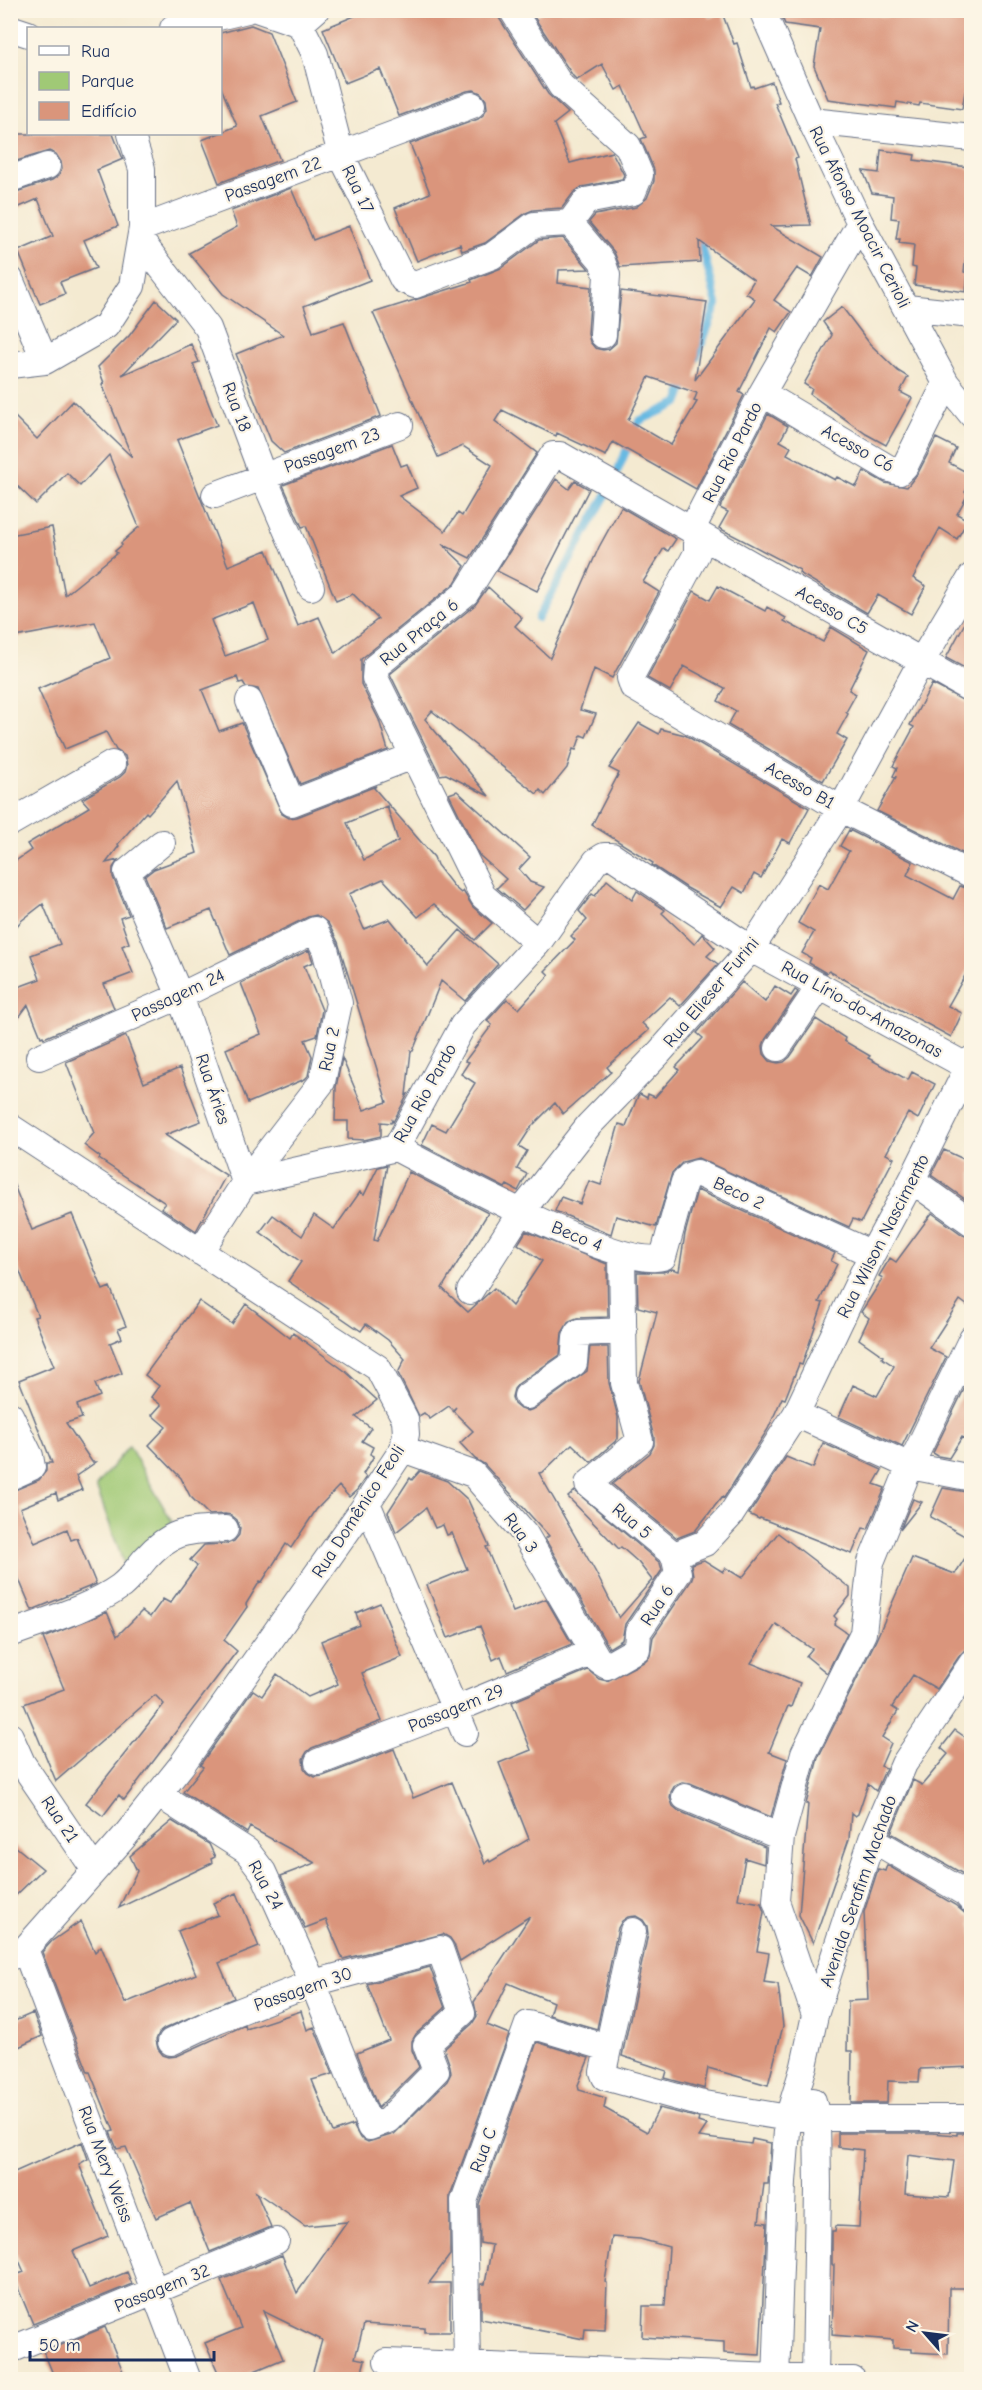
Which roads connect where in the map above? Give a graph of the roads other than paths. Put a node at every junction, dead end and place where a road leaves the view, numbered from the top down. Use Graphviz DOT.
graph roads {
  1 [pos="247,10"];
  2 [pos="259,10"];
  3 [pos="512,10"];
  4 [pos="762,10"];
  5 [pos="308,17"];
  6 [pos="177,27"];
  7 [pos="10,28"];
  8 [pos="27,34"];
  9 [pos="472,105"];
  10 [pos="811,122"];
  11 [pos="131,135"];
  12 [pos="972,138"];
  13 [pos="341,154"];
  14 [pos="47,166"];
  15 [pos="10,179"];
  16 [pos="570,223"];
  17 [pos="860,223"];
  18 [pos="141,234"];
  19 [pos="10,279"];
  20 [pos="907,308"];
  21 [pos="972,315"];
  22 [pos="603,335"];
  23 [pos="45,361"];
  24 [pos="10,365"];
  25 [pos="946,383"];
  26 [pos="762,393"];
  27 [pos="972,415"];
  28 [pos="400,425"];
  29 [pos="263,476"];
  30 [pos="215,495"];
  31 [pos="692,529"];
  32 [pos="972,576"];
  33 [pos="311,587"];
  34 [pos="921,662"];
  35 [pos="972,690"];
  36 [pos="249,701"];
  37 [pos="413,756"];
  38 [pos="112,764"];
  39 [pos="841,809"];
  40 [pos="10,823"];
  41 [pos="162,843"];
  42 [pos="604,856"];
  43 [pos="972,876"];
  44 [pos="315,930"];
  45 [pos="537,943"];
  46 [pos="751,948"];
  47 [pos="820,986"];
  48 [pos="180,996"];
  49 [pos="778,1048"];
  50 [pos="39,1057"];
  51 [pos="970,1063"];
  52 [pos="10,1127"];
  53 [pos="396,1148"];
  54 [pos="912,1180"];
  55 [pos="245,1182"];
  56 [pos="520,1213"];
  57 [pos="972,1223"];
  58 [pos="200,1252"];
  59 [pos="622,1254"];
  60 [pos="872,1254"];
  61 [pos="470,1291"];
  62 [pos="624,1331"];
  63 [pos="972,1338"];
  64 [pos="527,1396"];
  65 [pos="796,1414"];
  66 [pos="10,1415"];
  67 [pos="640,1441"];
  68 [pos="403,1449"];
  69 [pos="910,1466"];
  70 [pos="10,1477"];
  71 [pos="972,1478"];
  72 [pos="367,1503"];
  73 [pos="225,1529"];
  74 [pos="674,1555"];
  75 [pos="10,1634"];
  76 [pos="596,1656"];
  77 [pos="972,1663"];
  78 [pos="454,1710"];
  79 [pos="465,1733"];
  80 [pos="10,1736"];
  81 [pos="318,1762"];
  82 [pos="158,1794"];
  83 [pos="685,1797"];
  84 [pos="781,1837"];
  85 [pos="872,1839"];
  86 [pos="94,1869"];
  87 [pos="972,1901"];
  88 [pos="633,1931"];
  89 [pos="440,1949"];
  90 [pos="17,1953"];
  91 [pos="313,1983"];
  92 [pos="814,2015"];
  93 [pos="171,2042"];
  94 [pos="608,2048"];
  95 [pos="804,2066"];
  96 [pos="788,2118"];
  97 [pos="817,2118"];
  98 [pos="972,2118"];
  99 [pos="276,2241"];
  100 [pos="155,2291"];
  101 [pos="15,2348"];
  102 [pos="387,2362"];
  103 [pos="467,2365"];
  104 [pos="776,2378"];
  105 [pos="188,2379"];
  106 [pos="815,2379"];
  107 [pos="853,2379"];
  1 -- 6 [label="street"];
  2 -- 5 [label="street"];
  3 -- 16 [label="street"];
  4 -- 10 [label="street, Rua Afonso Moacir Cerioli"];
  5 -- 13 [label="street, Rua 17"];
  7 -- 8 [label="street"];
  9 -- 13 [label="street, Passagem 22"];
  10 -- 12 [label="street"];
  10 -- 17 [label="street, Rua Afonso Moacir Cerioli"];
  11 -- 18 [label="street"];
  13 -- 16 [label="street, Rua 17"];
  13 -- 18 [label="street, Passagem 22"];
  14 -- 15 [label="street"];
  16 -- 22 [label="street"];
  17 -- 20 [label="street, Rua Afonso Moacir Cerioli"];
  17 -- 26 [label="street, Rua Rio Pardo"];
  18 -- 23 [label="street"];
  18 -- 29 [label="street, Rua 18"];
  19 -- 23 [label="street"];
  20 -- 21 [label="street"];
  20 -- 25 [label="street, Rua Afonso Moacir Cerioli"];
  23 -- 24 [label="street"];
  25 -- 26 [label="street, Acesso C6"];
  25 -- 27 [label="street, Rua Afonso Moacir Cerioli"];
  26 -- 31 [label="street, Rua Rio Pardo"];
  28 -- 29 [label="street, Passagem 23"];
  29 -- 30 [label="street, Passagem 23"];
  29 -- 33 [label="street, Rua 18"];
  31 -- 34 [label="street, Acesso C5"];
  31 -- 37 [label="street, Rua Praça 6"];
  31 -- 39 [label="street, Acesso B1"];
  32 -- 34 [label="street, Rua Elieser Furini"];
  34 -- 35 [label="street, Acesso C5"];
  34 -- 39 [label="street, Rua Elieser Furini"];
  36 -- 37 [label="street"];
  37 -- 45 [label="street, Rua Praça 6"];
  38 -- 40 [label="street"];
  39 -- 43 [label="street, Acesso B1"];
  39 -- 46 [label="street, Rua Elieser Furini"];
  41 -- 48 [label="street, Rua Áries"];
  42 -- 45 [label="street, Rua Rio Pardo"];
  42 -- 46 [label="street, Rua Lírio-do-Amazonas"];
  44 -- 48 [label="street, Passagem 24"];
  44 -- 55 [label="street, Rua 2"];
  45 -- 53 [label="street, Rua Rio Pardo"];
  46 -- 47 [label="street, Rua Lírio-do-Amazonas"];
  46 -- 56 [label="street, Rua Elieser Furini"];
  47 -- 49 [label="street"];
  47 -- 51 [label="street, Rua Lírio-do-Amazonas"];
  48 -- 50 [label="street, Passagem 24"];
  48 -- 55 [label="street, Rua Áries"];
  51 -- 54 [label="street, Rua Wilson Nascimento"];
  52 -- 58 [label="street, Rua Domênico Feoli"];
  53 -- 55 [label="street, Rua Rio Pardo"];
  53 -- 56 [label="street, Beco 4"];
  54 -- 57 [label="street"];
  54 -- 60 [label="street, Rua Wilson Nascimento"];
  55 -- 58 [label="street"];
  56 -- 59 [label="street, Beco 4"];
  56 -- 61 [label="street, Rua Elieser Furini"];
  58 -- 68 [label="street, Rua Domênico Feoli"];
  59 -- 60 [label="street, Beco 2"];
  59 -- 62 [label="street, Beco 4"];
  60 -- 65 [label="street, Rua Wilson Nascimento"];
  62 -- 64 [label="street"];
  62 -- 67 [label="street, Beco 4"];
  63 -- 69 [label="street"];
  65 -- 69 [label="street"];
  65 -- 74 [label="street, Rua Wilson Nascimento"];
  66 -- 70 [label="street"];
  67 -- 74 [label="street, Rua 5"];
  68 -- 72 [label="street, Rua Domênico Feoli"];
  68 -- 76 [label="street, Rua 3"];
  69 -- 71 [label="street"];
  69 -- 84 [label="street"];
  72 -- 78 [label="street"];
  72 -- 82 [label="street, Rua Domênico Feoli"];
  73 -- 75 [label="street"];
  74 -- 76 [label="street, Rua 6"];
  76 -- 78 [label="street, Passagem 29"];
  77 -- 85 [label="street, Avenida Serafim Machado"];
  78 -- 79 [label="street"];
  78 -- 81 [label="street, Passagem 29"];
  80 -- 86 [label="street, Rua 21"];
  82 -- 86 [label="street, Rua Domênico Feoli"];
  82 -- 91 [label="street, Rua 24"];
  83 -- 84 [label="street"];
  84 -- 92 [label="street"];
  85 -- 87 [label="street"];
  85 -- 92 [label="street, Avenida Serafim Machado"];
  86 -- 90 [label="street, Rua Domênico Feoli"];
  88 -- 94 [label="street"];
  89 -- 91 [label="street, Passagem 30"];
  89 -- 91 [label="street, Rua 24"];
  90 -- 100 [label="street, Rua Mery Weiss"];
  91 -- 93 [label="street, Passagem 30"];
  92 -- 95 [label="street, Avenida Serafim Machado"];
  94 -- 96 [label="street"];
  94 -- 103 [label="street, Rua C"];
  95 -- 96 [label="street, Avenida Serafim Machado"];
  95 -- 97 [label="street, Avenida Serafim Machado"];
  96 -- 97 [label="street"];
  96 -- 104 [label="street, Avenida Serafim Machado"];
  97 -- 98 [label="street"];
  97 -- 106 [label="street, Avenida Serafim Machado"];
  99 -- 100 [label="street, Passagem 32"];
  100 -- 101 [label="street, Passagem 32"];
  100 -- 105 [label="street, Rua Mery Weiss"];
  102 -- 103 [label="street"];
  103 -- 104 [label="street"];
  104 -- 106 [label="street"];
  106 -- 107 [label="street"];
}
